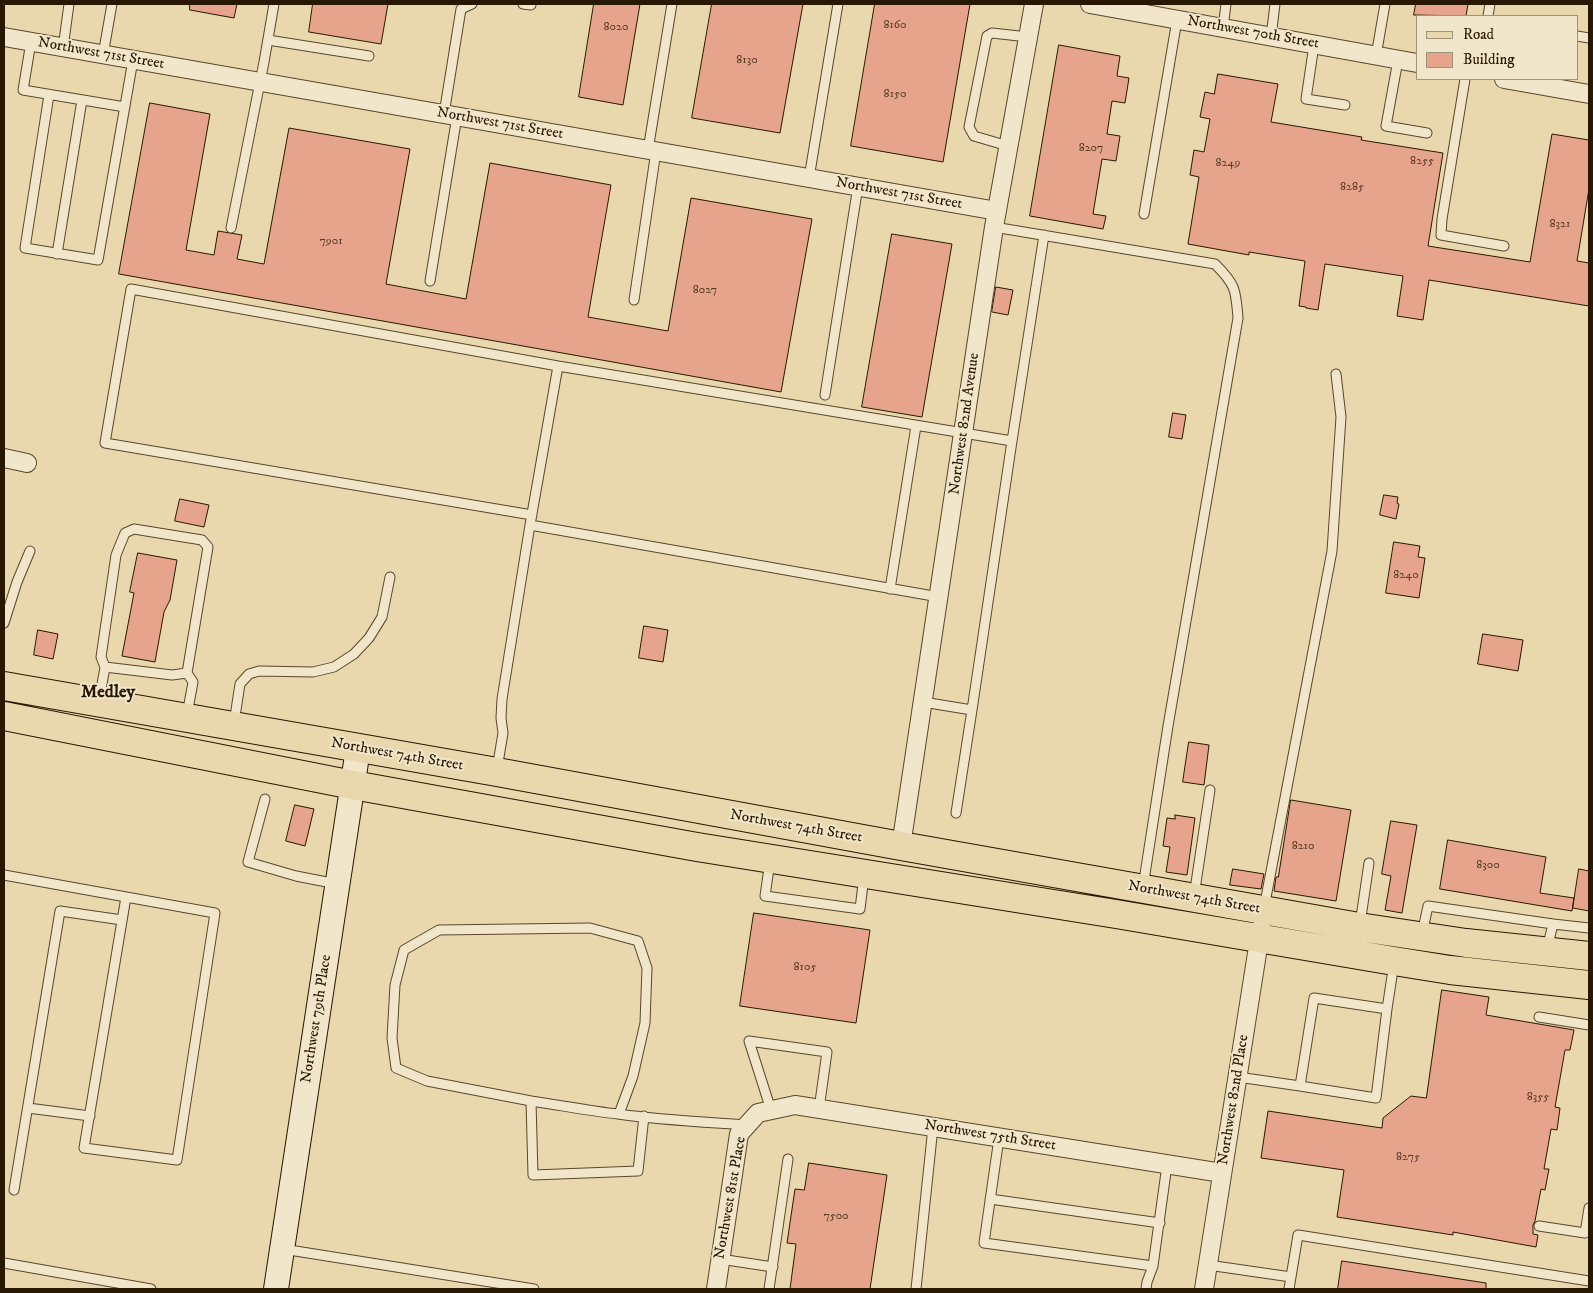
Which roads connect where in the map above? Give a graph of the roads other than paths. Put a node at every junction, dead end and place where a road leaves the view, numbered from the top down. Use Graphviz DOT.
graph roads {
  1 [pos="69,4"];
  2 [pos="112,4"];
  3 [pos="274,4"];
  4 [pos="472,4"];
  5 [pos="672,4"];
  6 [pos="838,4"];
  7 [pos="1034,4"];
  8 [pos="1090,4"];
  9 [pos="1226,4"];
  10 [pos="1275,4"];
  11 [pos="1385,4"];
  12 [pos="1155,10"];
  13 [pos="1177,20"];
  14 [pos="1223,28"];
  15 [pos="4,37"];
  16 [pos="1028,37"];
  17 [pos="1271,37"];
  18 [pos="268,40"];
  19 [pos="30,42"];
  20 [pos="1314,44"];
  21 [pos="63,48"];
  22 [pos="103,55"];
  23 [pos="368,56"];
  24 [pos="1376,56"];
  25 [pos="133,60"];
  26 [pos="1398,60"];
  27 [pos="1416,63"];
  28 [pos="1464,80"];
  29 [pos="1523,80"];
  30 [pos="260,82"];
  31 [pos="1589,94"];
  32 [pos="49,95"];
  33 [pos="82,100"];
  34 [pos="1346,105"];
  35 [pos="124,107"];
  36 [pos="450,115"];
  37 [pos="1427,133"];
  38 [pos="1008,146"];
  39 [pos="652,150"];
  40 [pos="809,178"];
  41 [pos="858,186"];
  42 [pos="1144,214"];
  43 [pos="996,219"];
  44 [pos="231,228"];
  45 [pos="1044,235"];
  46 [pos="1504,246"];
  47 [pos="57,254"];
  48 [pos="430,281"];
  49 [pos="634,300"];
  50 [pos="558,366"];
  51 [pos="1336,374"];
  52 [pos="825,395"];
  53 [pos="916,426"];
  54 [pos="963,433"];
  55 [pos="1012,441"];
  56 [pos="4,458"];
  57 [pos="27,463"];
  58 [pos="532,515"];
  59 [pos="530,525"];
  60 [pos="30,552"];
  61 [pos="390,577"];
  62 [pos="890,590"];
  63 [pos="939,597"];
  64 [pos="4,623"];
  65 [pos="105,667"];
  66 [pos="187,673"];
  67 [pos="4,686"];
  68 [pos="99,702"];
  69 [pos="923,702"];
  70 [pos="972,710"];
  71 [pos="4,716"];
  72 [pos="186,718"];
  73 [pos="48,724"];
  74 [pos="234,726"];
  75 [pos="358,748"];
  76 [pos="497,772"];
  77 [pos="353,785"];
  78 [pos="1210,790"];
  79 [pos="265,799"];
  80 [pos="956,813"];
  81 [pos="901,846"];
  82 [pos="770,859"];
  83 [pos="1369,863"];
  84 [pos="864,874"];
  85 [pos="4,875"];
  86 [pos="338,884"];
  87 [pos="1143,890"];
  88 [pos="126,897"];
  89 [pos="1193,898"];
  90 [pos="1264,911"];
  91 [pos="122,920"];
  92 [pos="1553,924"];
  93 [pos="1359,927"];
  94 [pos="1589,928"];
  95 [pos="1422,937"];
  96 [pos="1259,938"];
  97 [pos="1546,952"];
  98 [pos="1589,956"];
  99 [pos="1394,961"];
  100 [pos="1589,985"];
  101 [pos="1387,1009"];
  102 [pos="1539,1017"];
  103 [pos="1589,1025"];
  104 [pos="1238,1077"];
  105 [pos="1300,1086"];
  106 [pos="531,1101"];
  107 [pos="28,1108"];
  108 [pos="819,1108"];
  109 [pos="618,1114"];
  110 [pos="90,1116"];
  111 [pos="644,1116"];
  112 [pos="759,1116"];
  113 [pos="933,1127"];
  114 [pos="999,1138"];
  115 [pos="788,1159"];
  116 [pos="1168,1165"];
  117 [pos="1222,1173"];
  118 [pos="14,1190"];
  119 [pos="990,1199"];
  120 [pos="1589,1208"];
  121 [pos="1160,1223"];
  122 [pos="1539,1226"];
  123 [pos="1587,1233"];
  124 [pos="282,1249"];
  125 [pos="720,1259"];
  126 [pos="4,1262"];
  127 [pos="1208,1265"];
  128 [pos="1153,1266"];
  129 [pos="773,1267"];
  130 [pos="1290,1277"];
  131 [pos="1589,1281"];
  132 [pos="151,1289"];
  133 [pos="276,1289"];
  134 [pos="534,1289"];
  135 [pos="716,1289"];
  136 [pos="769,1289"];
  137 [pos="916,1289"];
  138 [pos="1146,1289"];
  139 [pos="1204,1289"];
  140 [pos="1289,1289"];
  1 -- 21 [label="lane"];
  2 -- 22 [label="lane"];
  3 -- 18 [label="lane"];
  4 -- 36 [label="lane"];
  5 -- 39 [label="lane"];
  6 -- 40 [label="lane"];
  7 -- 16 [label="street, Northwest 82nd Avenue"];
  8 -- 12 [label="street, Northwest 70th Street"];
  9 -- 14 [label="lane"];
  10 -- 17 [label="lane"];
  11 -- 24 [label="lane"];
  12 -- 13 [label="street, Northwest 70th Street"];
  13 -- 14 [label="street, Northwest 70th Street"];
  13 -- 42 [label="lane"];
  14 -- 17 [label="street, Northwest 70th Street"];
  15 -- 19 [label="street, Northwest 71st Street"];
  16 -- 38 [label="street, Northwest 82nd Avenue"];
  16 -- 38 [label="lane"];
  17 -- 20 [label="street, Northwest 70th Street"];
  18 -- 23 [label="lane"];
  18 -- 30 [label="lane"];
  19 -- 21 [label="street, Northwest 71st Street"];
  19 -- 32 [label="lane"];
  20 -- 24 [label="street, Northwest 70th Street"];
  20 -- 34 [label="lane"];
  21 -- 22 [label="street, Northwest 71st Street"];
  22 -- 25 [label="street, Northwest 71st Street"];
  24 -- 26 [label="street, Northwest 70th Street"];
  25 -- 30 [label="street, Northwest 71st Street"];
  25 -- 35 [label="lane"];
  26 -- 27 [label="street, Northwest 70th Street"];
  26 -- 37 [label="lane"];
  28 -- 46 [label="lane"];
  29 -- 31 [label="street"];
  30 -- 36 [label="street, Northwest 71st Street"];
  30 -- 44 [label="lane"];
  32 -- 33 [label="lane"];
  32 -- 47 [label="lane"];
  33 -- 35 [label="lane"];
  33 -- 47 [label="lane"];
  35 -- 47 [label="lane"];
  36 -- 39 [label="street, Northwest 71st Street"];
  36 -- 48 [label="lane"];
  38 -- 43 [label="street, Northwest 82nd Avenue"];
  39 -- 40 [label="street, Northwest 71st Street"];
  39 -- 49 [label="lane"];
  40 -- 41 [label="street, Northwest 71st Street"];
  41 -- 43 [label="street, Northwest 71st Street"];
  41 -- 52 [label="lane"];
  43 -- 45 [label="lane"];
  43 -- 54 [label="street, Northwest 82nd Avenue"];
  45 -- 55 [label="lane"];
  45 -- 87 [label="lane"];
  50 -- 53 [label="lane"];
  50 -- 58 [label="lane"];
  50 -- 58 [label="lane"];
  51 -- 90 [label="lane"];
  53 -- 54 [label="lane"];
  53 -- 62 [label="lane"];
  54 -- 55 [label="lane"];
  54 -- 63 [label="street, Northwest 82nd Avenue"];
  55 -- 70 [label="lane"];
  56 -- 57 [label="street"];
  58 -- 59 [label="lane"];
  59 -- 62 [label="lane"];
  59 -- 76 [label="lane"];
  60 -- 64 [label="lane"];
  61 -- 74 [label="lane"];
  62 -- 63 [label="lane"];
  63 -- 69 [label="street, Northwest 82nd Avenue"];
  65 -- 66 [label="lane"];
  65 -- 66 [label="lane"];
  65 -- 68 [label="lane"];
  66 -- 72 [label="lane"];
  67 -- 68 [label="main road, Northwest 74th Street"];
  68 -- 72 [label="main road, Northwest 74th Street"];
  68 -- 73 [label="main road"];
  69 -- 70 [label="lane"];
  69 -- 81 [label="street, Northwest 82nd Avenue"];
  70 -- 80 [label="lane"];
  71 -- 73 [label="main road, Northwest 74th Street"];
  72 -- 74 [label="main road, Northwest 74th Street"];
  73 -- 77 [label="main road, Northwest 74th Street"];
  74 -- 75 [label="main road, Northwest 74th Street"];
  75 -- 76 [label="main road, Northwest 74th Street"];
  75 -- 77 [label="main road, Northwest 79th Place"];
  76 -- 81 [label="main road, Northwest 74th Street"];
  77 -- 82 [label="main road, Northwest 74th Street"];
  77 -- 86 [label="main road, Northwest 79th Place"];
  78 -- 89 [label="lane"];
  79 -- 86 [label="lane"];
  81 -- 87 [label="main road, Northwest 74th Street"];
  82 -- 84 [label="main road, Northwest 74th Street"];
  82 -- 84 [label="lane"];
  83 -- 93 [label="lane"];
  84 -- 96 [label="main road, Northwest 74th Street"];
  85 -- 88 [label="lane"];
  86 -- 124 [label="main road, Northwest 79th Place"];
  87 -- 89 [label="main road, Northwest 74th Street"];
  88 -- 91 [label="lane"];
  88 -- 110 [label="lane"];
  89 -- 90 [label="main road, Northwest 74th Street"];
  90 -- 93 [label="main road, Northwest 74th Street"];
  90 -- 96 [label="street, Northwest 82nd Place"];
  91 -- 107 [label="lane"];
  91 -- 110 [label="lane"];
  92 -- 94 [label="lane"];
  92 -- 95 [label="lane"];
  92 -- 97 [label="lane"];
  93 -- 95 [label="main road, Northwest 74th Street"];
  95 -- 97 [label="main road, Northwest 74th Street"];
  96 -- 99 [label="main road, Northwest 74th Street"];
  96 -- 104 [label="street, Northwest 82nd Place"];
  97 -- 98 [label="main road, Northwest 74th Street"];
  99 -- 100 [label="main road, Northwest 74th Street"];
  99 -- 101 [label="lane"];
  101 -- 105 [label="lane"];
  101 -- 105 [label="lane"];
  102 -- 103 [label="lane"];
  104 -- 105 [label="lane"];
  104 -- 117 [label="street, Northwest 82nd Place"];
  106 -- 109 [label="lane"];
  106 -- 109 [label="lane"];
  106 -- 111 [label="lane"];
  107 -- 110 [label="lane"];
  107 -- 118 [label="lane"];
  108 -- 112 [label="street, Northwest 75th Street"];
  108 -- 112 [label="lane"];
  108 -- 113 [label="street, Northwest 75th Street"];
  109 -- 111 [label="lane"];
  111 -- 112 [label="lane"];
  112 -- 125 [label="street, Northwest 81st Place"];
  113 -- 114 [label="street, Northwest 75th Street"];
  113 -- 137 [label="lane"];
  114 -- 116 [label="street, Northwest 75th Street"];
  114 -- 119 [label="lane"];
  115 -- 129 [label="lane"];
  116 -- 117 [label="street, Northwest 75th Street"];
  116 -- 121 [label="lane"];
  117 -- 127 [label="street, Northwest 82nd Place"];
  119 -- 121 [label="lane"];
  119 -- 128 [label="lane"];
  120 -- 123 [label="lane"];
  121 -- 128 [label="lane"];
  122 -- 123 [label="lane"];
  124 -- 133 [label="main road, Northwest 79th Place"];
  124 -- 134 [label="lane"];
  125 -- 129 [label="lane"];
  125 -- 135 [label="street, Northwest 81st Place"];
  126 -- 132 [label="lane"];
  127 -- 130 [label="lane"];
  127 -- 139 [label="street, Northwest 82nd Place"];
  128 -- 138 [label="lane"];
  129 -- 136 [label="lane"];
  130 -- 131 [label="lane"];
  130 -- 140 [label="lane"];
}
